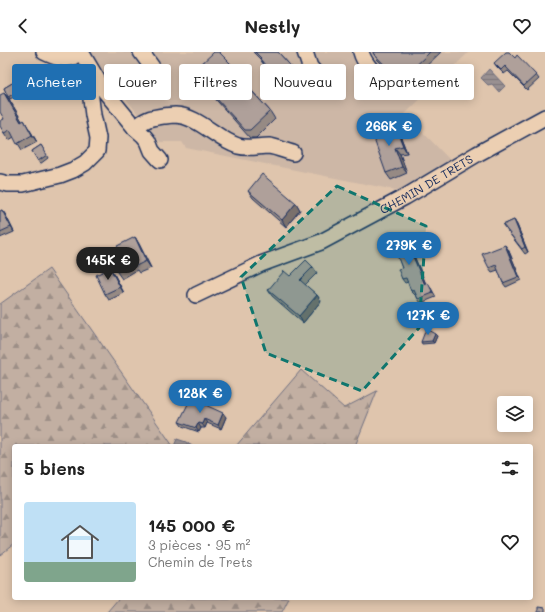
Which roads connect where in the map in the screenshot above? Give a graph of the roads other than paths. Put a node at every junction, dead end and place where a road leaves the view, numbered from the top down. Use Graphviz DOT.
graph roads {
  1 [pos="44,52"];
  2 [pos="79,52"];
  3 [pos="141,52"];
  4 [pos="306,52"];
  5 [pos="361,52"];
  6 [pos="87,64"];
  7 [pos="149,64"];
  8 [pos="309,64"];
  9 [pos="366,64"];
  10 [pos="96,78"];
  11 [pos="91,100"];
  12 [pos="545,117"];
  13 [pos="135,128"];
  14 [pos="292,153"];
  15 [pos="160,160"];
  16 [pos="0,182"];
  17 [pos="196,295"];
  1 -- 2 [label="street"];
  2 -- 6 [label="street"];
  3 -- 7 [label="street"];
  4 -- 8 [label="street"];
  5 -- 9 [label="street"];
  10 -- 13 [label="street"];
  11 -- 16 [label="street"];
  12 -- 17 [label="street, CHEMIN DE TRETS"];
  13 -- 14 [label="street"];
  13 -- 15 [label="street"];
}
